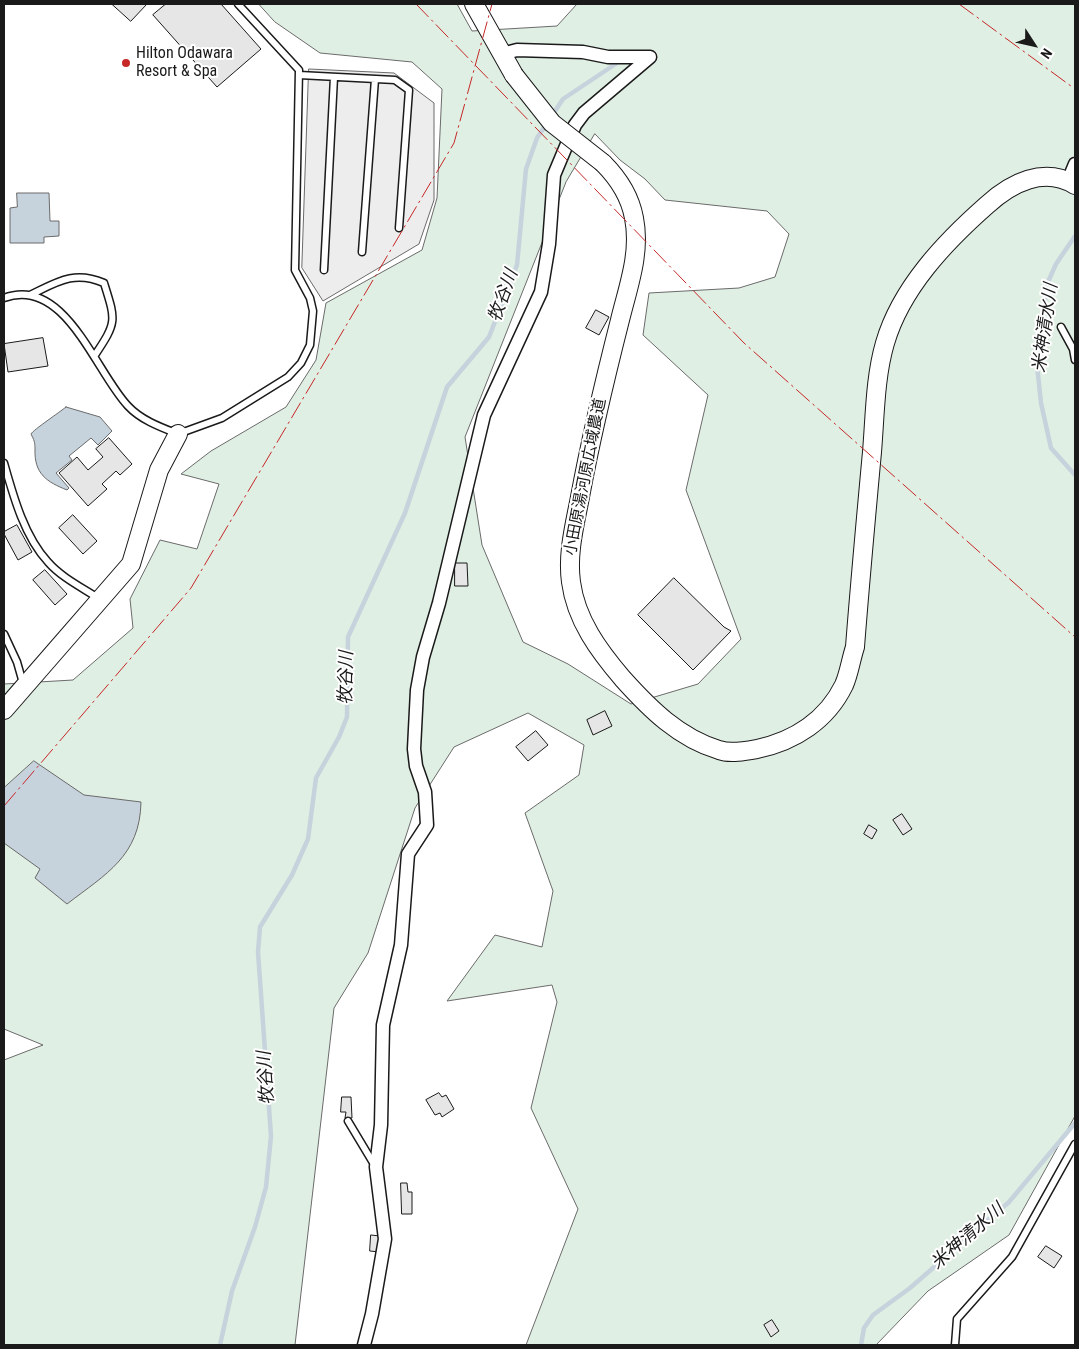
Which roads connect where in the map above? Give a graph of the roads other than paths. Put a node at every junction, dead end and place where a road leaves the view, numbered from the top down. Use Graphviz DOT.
graph roads {
  1 [pos="238,4"];
  2 [pos="474,4"];
  3 [pos="502,54"];
  4 [pos="299,75"];
  5 [pos="334,77"];
  6 [pos="375,79"];
  7 [pos="1075,164"];
  8 [pos="1072,183"];
  9 [pos="399,228"];
  10 [pos="362,252"];
  11 [pos="324,270"];
  12 [pos="30,295"];
  13 [pos="4,298"];
  14 [pos="1061,327"];
  15 [pos="95,355"];
  16 [pos="1075,360"];
  17 [pos="178,434"];
  18 [pos="4,463"];
  19 [pos="101,600"];
  20 [pos="4,634"];
  21 [pos="24,686"];
  22 [pos="4,710"];
  23 [pos="348,1121"];
  24 [pos="1075,1144"];
  25 [pos="376,1167"];
  26 [pos="364,1345"];
  27 [pos="955,1345"];
  1 -- 4 [label="lane"];
  2 -- 3 [label="street, 小田原湯河原広域農道"];
  3 -- 8 [label="street, 小田原湯河原広域農道, bridge"];
  3 -- 25 [label="street"];
  4 -- 5 [label="lane"];
  4 -- 17 [label="lane"];
  5 -- 6 [label="lane"];
  5 -- 11 [label="lane"];
  6 -- 9 [label="lane"];
  6 -- 10 [label="lane"];
  7 -- 8 [label="street"];
  12 -- 13 [label="lane"];
  12 -- 15 [label="lane"];
  12 -- 15 [label="lane"];
  14 -- 16 [label="lane"];
  15 -- 17 [label="lane"];
  17 -- 19 [label="street"];
  18 -- 19 [label="lane"];
  19 -- 21 [label="street"];
  20 -- 21 [label="lane"];
  21 -- 22 [label="street"];
  23 -- 25 [label="lane"];
  24 -- 27 [label="lane"];
  25 -- 26 [label="street"];
}
